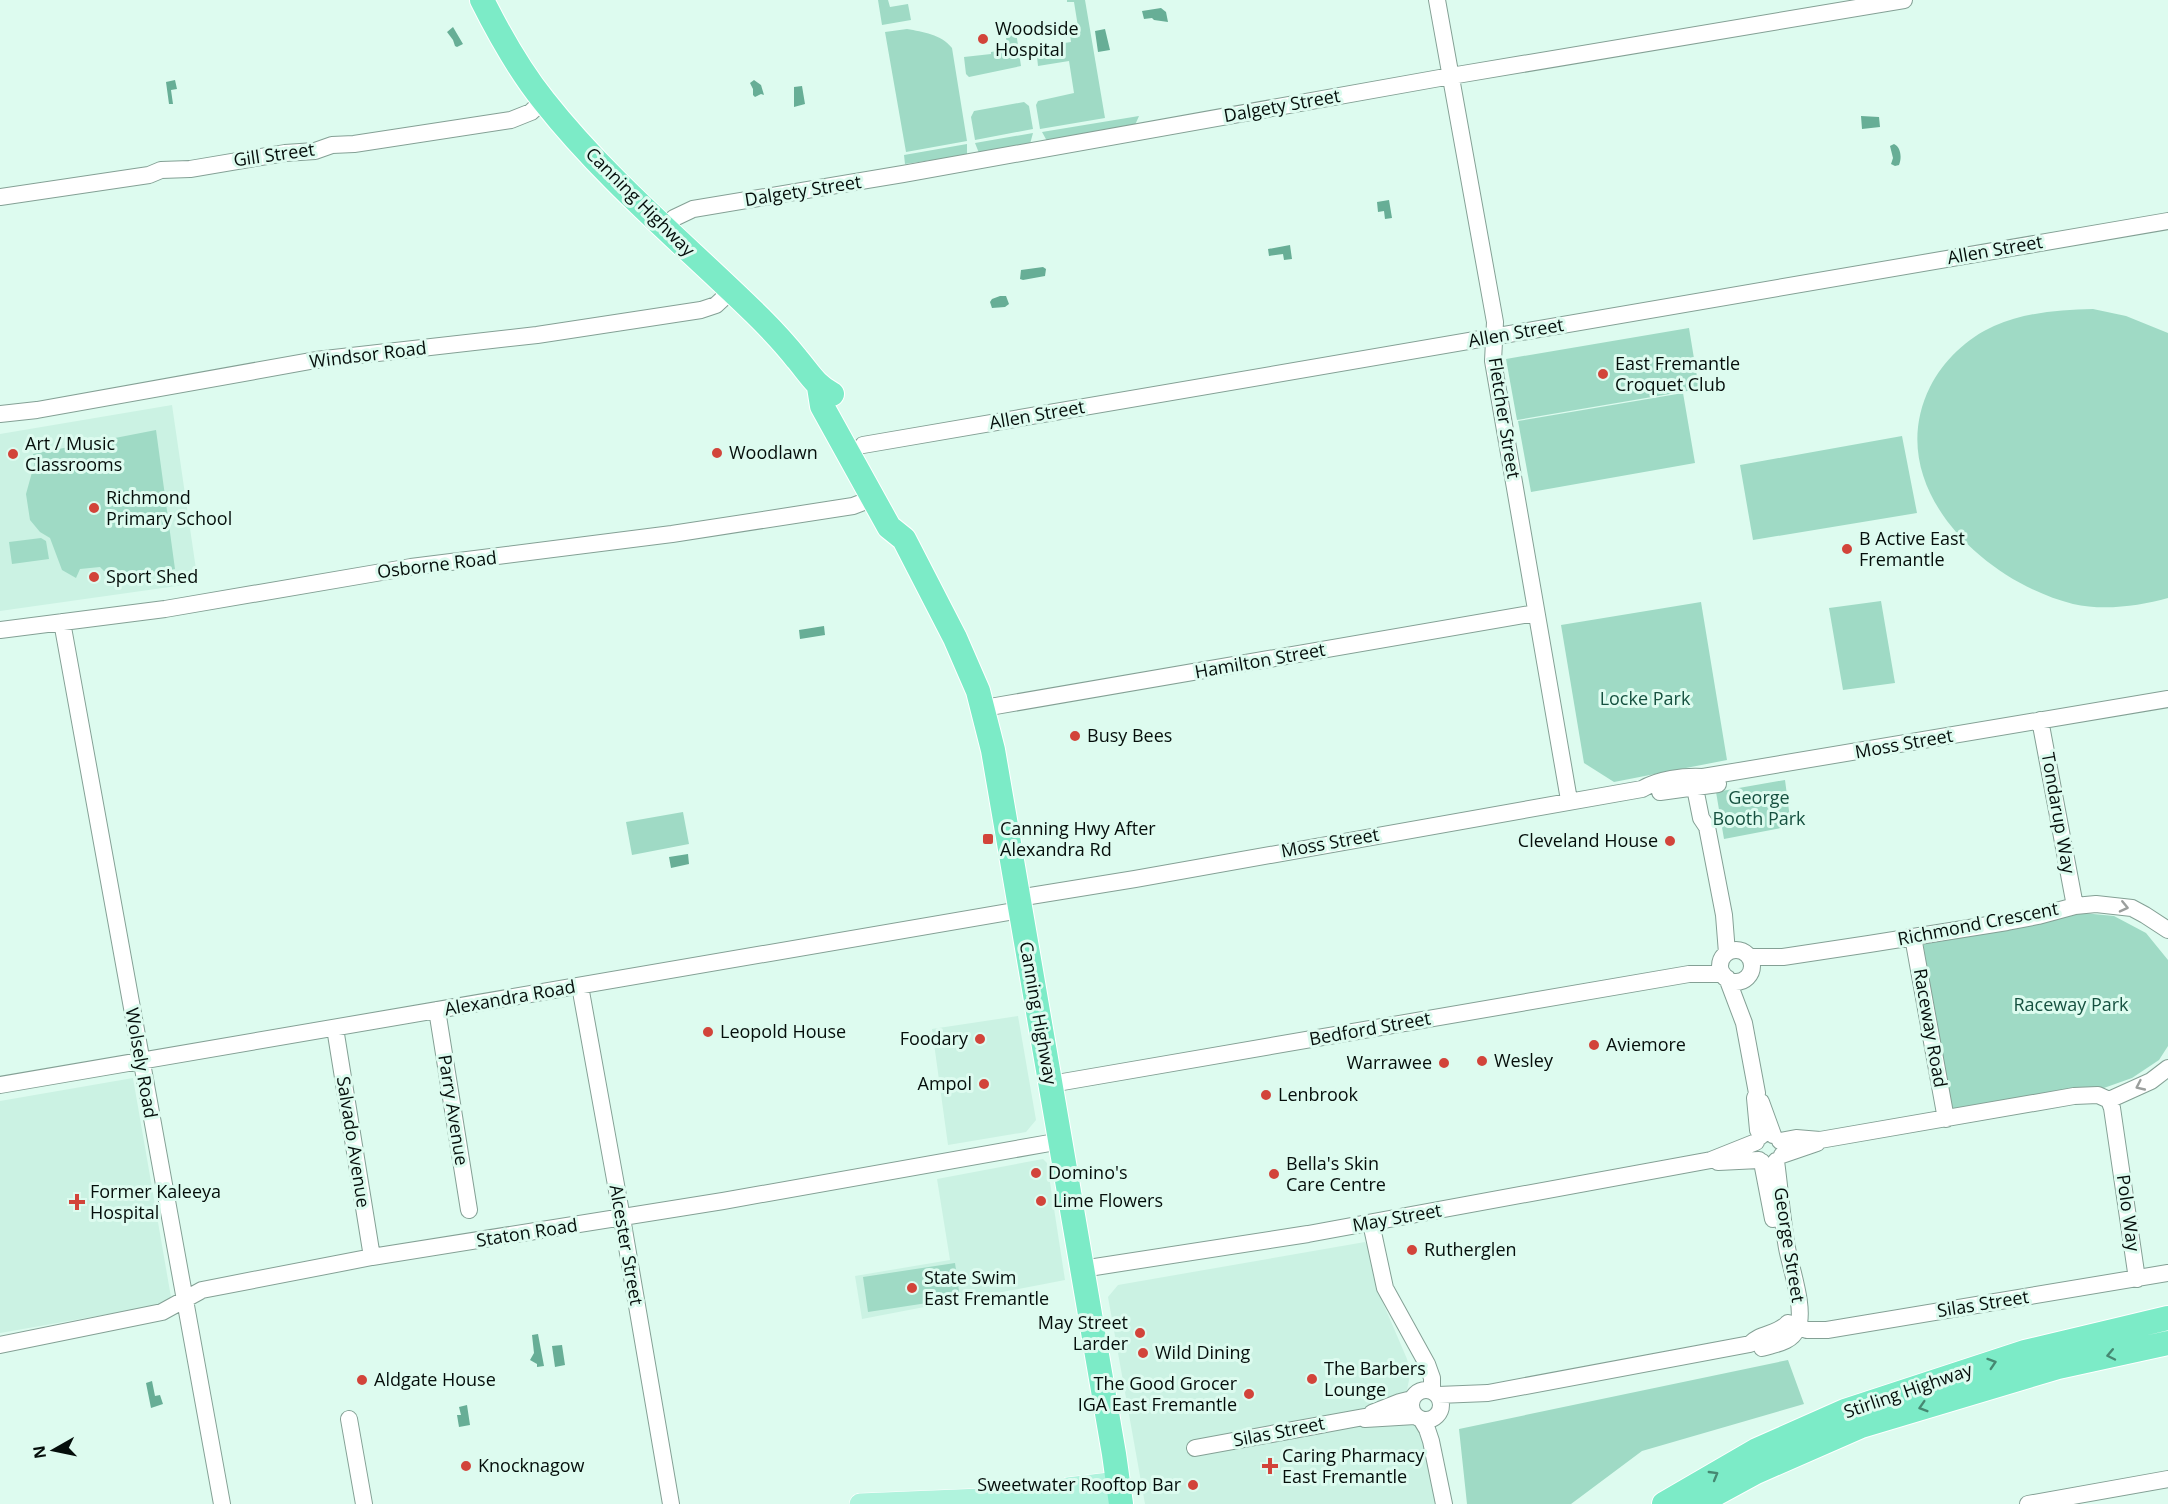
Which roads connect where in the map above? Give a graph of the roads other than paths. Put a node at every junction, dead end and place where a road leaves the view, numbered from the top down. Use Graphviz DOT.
graph roads {
  1 [pos="483,0"];
  2 [pos="1437,0"];
  3 [pos="1904,0"];
  4 [pos="1451,76"];
  5 [pos="543,101"];
  6 [pos="0,197"];
  7 [pos="2168,221"];
  8 [pos="665,226"];
  9 [pos="731,291"];
  10 [pos="1495,336"];
  11 [pos="819,387"];
  12 [pos="0,414"];
  13 [pos="863,445"];
  14 [pos="874,498"];
  15 [pos="904,539"];
  16 [pos="1536,614"];
  17 [pos="62,622"];
  18 [pos="0,630"];
  19 [pos="2168,699"];
  20 [pos="2168,707"];
  21 [pos="984,708"];
  22 [pos="2042,724"];
  23 [pos="1699,782"];
  24 [pos="1569,800"];
  25 [pos="1019,904"];
  26 [pos="2075,906"];
  27 [pos="2168,930"];
  28 [pos="1913,937"];
  29 [pos="1736,965"];
  30 [pos="580,986"];
  31 [pos="437,1010"];
  32 [pos="335,1028"];
  33 [pos="141,1061"];
  34 [pos="2168,1068"];
  35 [pos="1051,1084"];
  36 [pos="0,1085"];
  37 [pos="2107,1106"];
  38 [pos="1946,1119"];
  39 [pos="1061,1141"];
  40 [pos="1769,1149"];
  41 [pos="469,1210"];
  42 [pos="622,1218"];
  43 [pos="1375,1222"];
  44 [pos="372,1257"];
  45 [pos="1082,1269"];
  46 [pos="2168,1273"];
  47 [pos="2137,1279"];
  48 [pos="184,1301"];
  49 [pos="2168,1318"];
  50 [pos="1793,1326"];
  51 [pos="2168,1343"];
  52 [pos="0,1345"];
  53 [pos="1426,1405"];
  54 [pos="349,1419"];
  55 [pos="1195,1448"];
  56 [pos="2168,1479"];
  57 [pos="1120,1494"];
  58 [pos="947,1502"];
  59 [pos="222,1504"];
  60 [pos="364,1504"];
  61 [pos="671,1504"];
  62 [pos="860,1504"];
  63 [pos="1444,1504"];
  64 [pos="1664,1504"];
  65 [pos="1697,1504"];
  66 [pos="2028,1504"];
  1 -- 5 [label="highway, Canning Highway"];
  2 -- 4 [label="street, Fletcher Street"];
  3 -- 4 [label="street, Dalgety Street"];
  4 -- 8 [label="street, Dalgety Street"];
  4 -- 10 [label="street, Fletcher Street"];
  5 -- 6 [label="street, Gill Street"];
  5 -- 8 [label="highway, Canning Highway"];
  7 -- 10 [label="street, Allen Street"];
  8 -- 9 [label="highway, Canning Highway"];
  9 -- 11 [label="highway, Canning Highway"];
  9 -- 12 [label="street, Windsor Road"];
  10 -- 13 [label="street, Allen Street"];
  10 -- 16 [label="street, Fletcher Street"];
  11 -- 13 [label="highway, Canning Highway"];
  11 -- 14 [label="highway, Canning Highway"];
  13 -- 15 [label="highway, Canning Highway"];
  14 -- 15 [label="highway, Canning Highway"];
  14 -- 17 [label="street, Osborne Road"];
  15 -- 21 [label="highway, Canning Highway"];
  16 -- 21 [label="street, Hamilton Street"];
  16 -- 24 [label="street, Fletcher Street"];
  17 -- 18 [label="street, Osborne Road"];
  17 -- 33 [label="street, Wolsely Road"];
  19 -- 22 [label="street, Moss Street"];
  20 -- 22 [label="street, Moss Street"];
  21 -- 25 [label="highway, Canning Highway"];
  22 -- 23 [label="street, Moss Street"];
  22 -- 26 [label="street, Tondarup Way"];
  23 -- 24 [label="street, Moss Street"];
  23 -- 29 [label="street, George Street"];
  24 -- 25 [label="street, Moss Street"];
  25 -- 30 [label="street, Alexandra Road"];
  25 -- 35 [label="highway, Canning Highway"];
  26 -- 27 [label="street, Richmond Crescent, one-way"];
  26 -- 28 [label="street, Richmond Crescent"];
  28 -- 29 [label="street, Richmond Crescent"];
  28 -- 38 [label="street, Raceway Road"];
  29 -- 35 [label="street, Bedford Street"];
  29 -- 40 [label="street, George Street"];
  30 -- 31 [label="street, Alexandra Road"];
  30 -- 42 [label="street, Alcester Street"];
  31 -- 32 [label="street, Alexandra Road"];
  31 -- 41 [label="street, Parry Avenue"];
  32 -- 33 [label="street, Alexandra Road"];
  32 -- 44 [label="street, Salvado Avenue"];
  33 -- 36 [label="street, Alexandra Road"];
  33 -- 48 [label="street, Wolsely Road"];
  34 -- 37 [label="street, one-way"];
  35 -- 39 [label="highway, Canning Highway"];
  37 -- 38 [label="street"];
  37 -- 47 [label="street, Polo Way"];
  38 -- 40 [label="street"];
  39 -- 42 [label="street, Staton Road"];
  39 -- 45 [label="highway, Canning Highway"];
  40 -- 43 [label="street, May Street"];
  40 -- 50 [label="street, George Street"];
  42 -- 44 [label="street, Staton Road"];
  42 -- 61 [label="street, Alcester Street"];
  43 -- 45 [label="street, May Street"];
  43 -- 53 [label="street"];
  44 -- 48 [label="street, Staton Road"];
  45 -- 57 [label="highway, Canning Highway"];
  46 -- 47 [label="street, Silas Street"];
  47 -- 50 [label="street, Silas Street"];
  48 -- 52 [label="street, Staton Road"];
  48 -- 59 [label="street, Wolsely Road"];
  64 -- 49 [label="highway, Stirling Highway, one-way"];
  50 -- 53 [label="street, Silas Street"];
  51 -- 65 [label="highway, Stirling Highway, one-way"];
  53 -- 55 [label="street, Silas Street"];
  53 -- 63 [label="street"];
  54 -- 60 [label="street"];
  56 -- 66 [label="street"];
  57 -- 58 [label="main road"];
  58 -- 62 [label="main road"];
}
